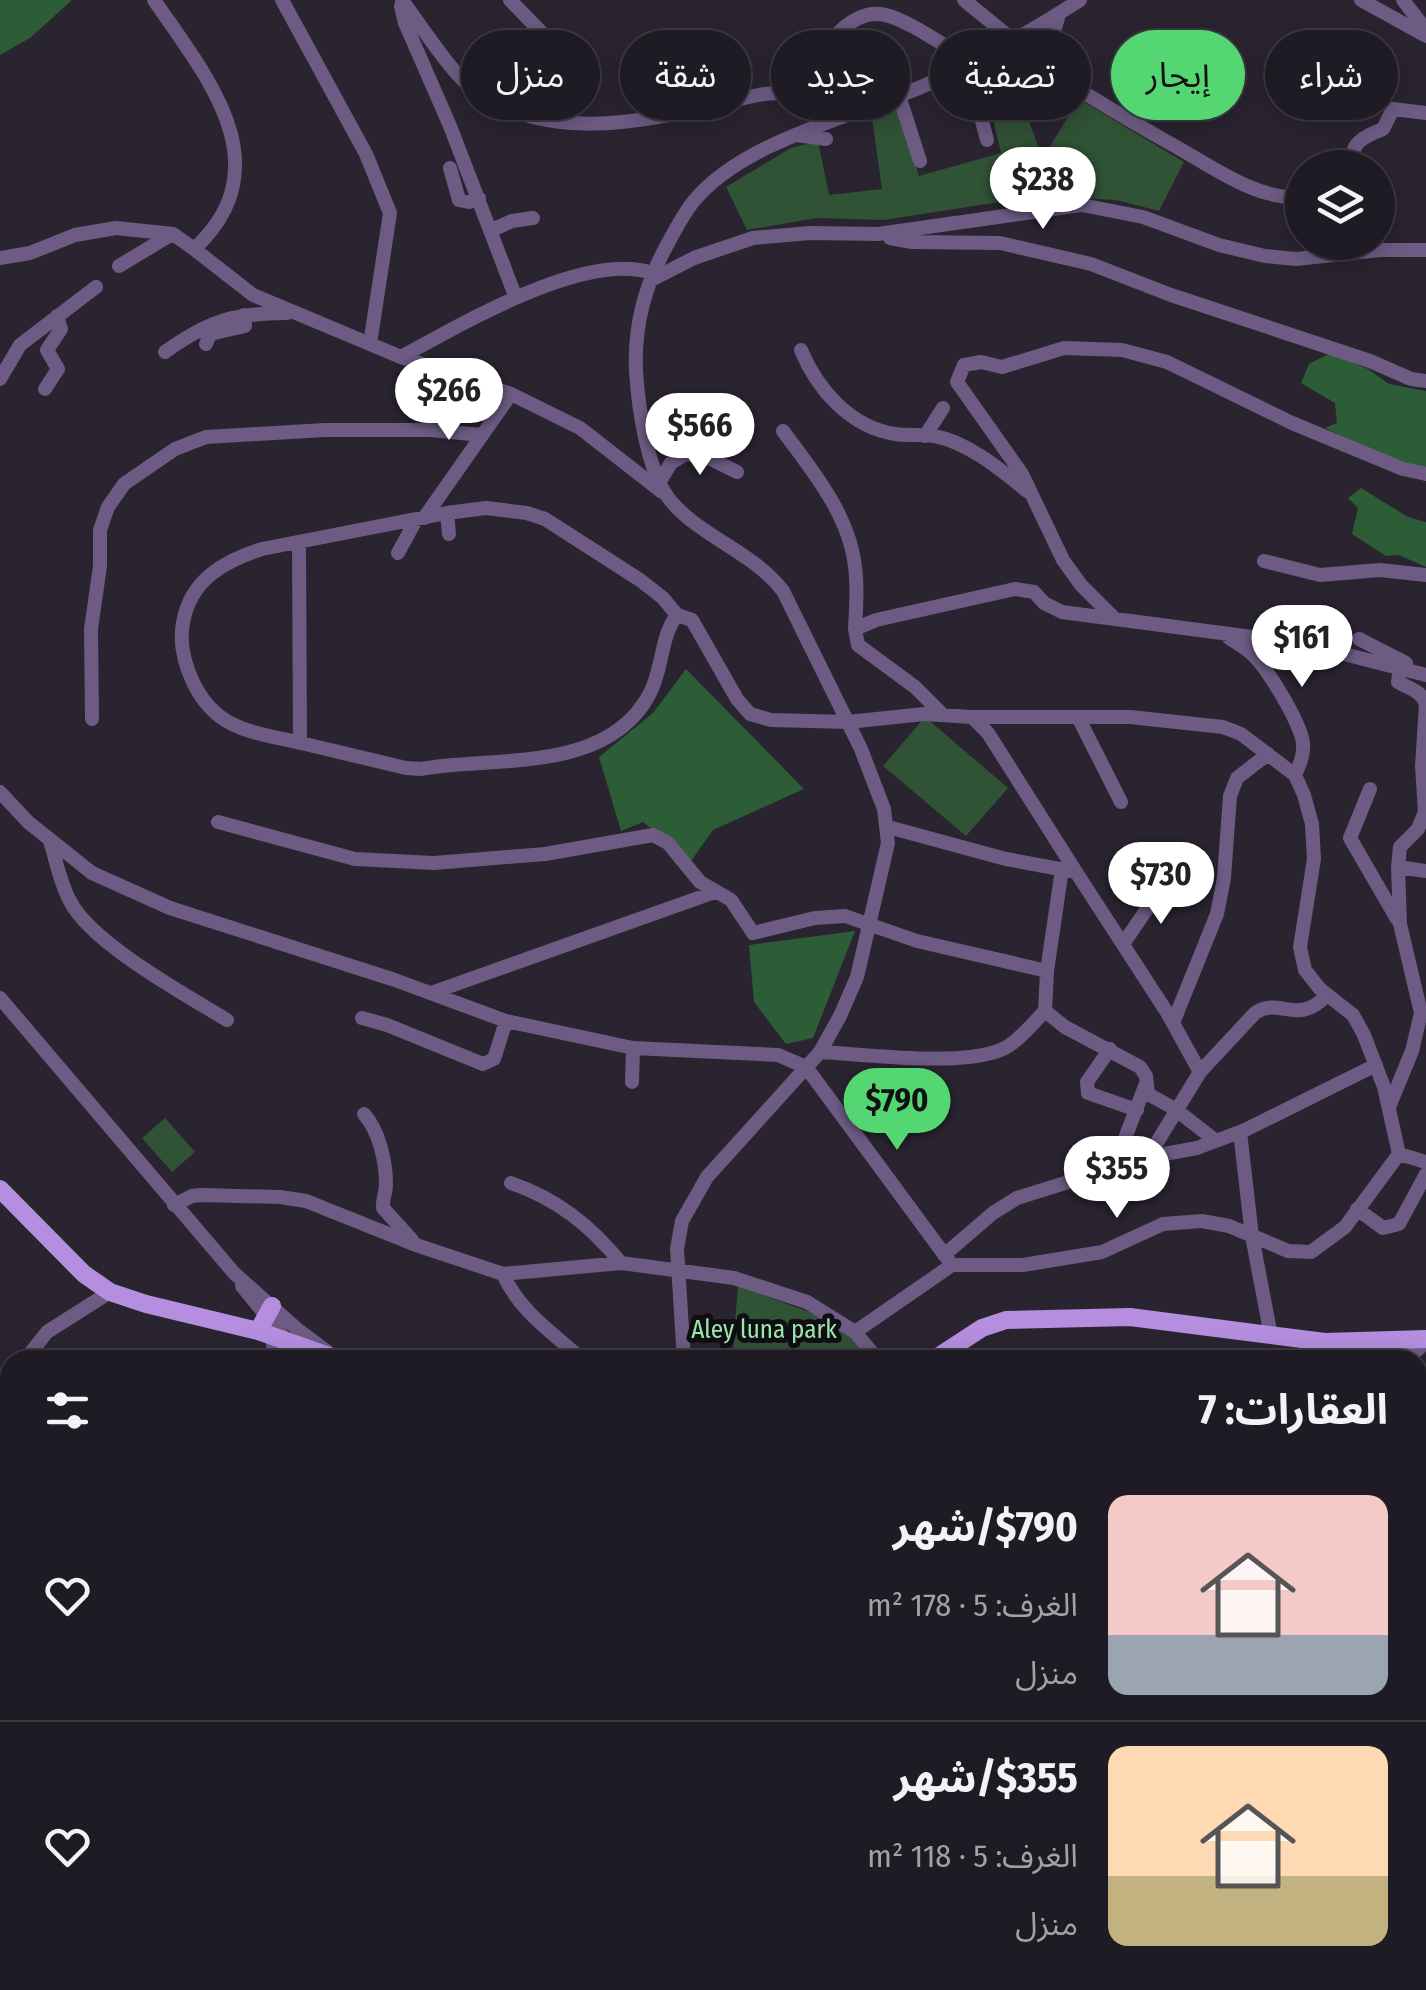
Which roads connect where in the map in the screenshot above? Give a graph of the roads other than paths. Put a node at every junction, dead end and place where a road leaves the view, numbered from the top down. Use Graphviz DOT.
graph roads {
  1 [pos="154,0"];
  2 [pos="282,0"];
  3 [pos="401,0"];
  4 [pos="510,0"];
  5 [pos="964,0"];
  6 [pos="1080,0"];
  7 [pos="1361,0"];
  8 [pos="1403,0"];
  9 [pos="1058,14"];
  10 [pos="538,30"];
  11 [pos="841,30"];
  12 [pos="1001,30"];
  13 [pos="1030,30"];
  14 [pos="1054,30"];
  15 [pos="1426,33"];
  16 [pos="930,38"];
  17 [pos="1091,97"];
  18 [pos="1426,114"];
  19 [pos="833,120"];
  20 [pos="906,120"];
  21 [pos="984,120"];
  22 [pos="828,122"];
  23 [pos="795,135"];
  24 [pos="826,139"];
  25 [pos="988,140"];
  26 [pos="1353,150"];
  27 [pos="920,160"];
  28 [pos="450,168"];
  29 [pos="1285,194"];
  30 [pos="479,198"];
  31 [pos="533,218"];
  32 [pos="492,230"];
  33 [pos="173,234"];
  34 [pos="878,234"];
  35 [pos="194,249"];
  36 [pos="1426,250"];
  37 [pos="0,258"];
  38 [pos="119,266"];
  39 [pos="651,276"];
  40 [pos="96,287"];
  41 [pos="516,298"];
  42 [pos="298,313"];
  43 [pos="244,315"];
  44 [pos="56,316"];
  45 [pos="206,344"];
  46 [pos="370,344"];
  47 [pos="802,350"];
  48 [pos="164,352"];
  49 [pos="401,357"];
  50 [pos="2,370"];
  51 [pos="1426,381"];
  52 [pos="46,389"];
  53 [pos="511,394"];
  54 [pos="942,408"];
  55 [pos="783,430"];
  56 [pos="481,435"];
  57 [pos="925,436"];
  58 [pos="737,472"];
  59 [pos="1426,474"];
  60 [pos="660,481"];
  61 [pos="1031,495"];
  62 [pos="667,496"];
  63 [pos="447,513"];
  64 [pos="420,519"];
  65 [pos="449,534"];
  66 [pos="299,543"];
  67 [pos="398,554"];
  68 [pos="1264,562"];
  69 [pos="1426,575"];
  70 [pos="677,615"];
  71 [pos="1114,618"];
  72 [pos="855,629"];
  73 [pos="1224,634"];
  74 [pos="1359,639"];
  75 [pos="1414,670"];
  76 [pos="942,714"];
  77 [pos="1078,717"];
  78 [pos="972,718"];
  79 [pos="92,720"];
  80 [pos="848,722"];
  81 [pos="300,742"];
  82 [pos="1268,754"];
  83 [pos="1295,775"];
  84 [pos="1370,789"];
  85 [pos="0,792"];
  86 [pos="1121,802"];
  87 [pos="218,822"];
  88 [pos="888,827"];
  89 [pos="50,840"];
  90 [pos="1398,867"];
  91 [pos="1069,871"];
  92 [pos="1426,872"];
  93 [pos="1159,886"];
  94 [pos="715,892"];
  95 [pos="1400,924"];
  96 [pos="869,926"];
  97 [pos="1123,944"];
  98 [pos="1047,971"];
  99 [pos="432,993"];
  100 [pos="1327,995"];
  101 [pos="0,998"];
  102 [pos="1045,1011"];
  103 [pos="1424,1016"];
  104 [pos="362,1018"];
  105 [pos="227,1020"];
  106 [pos="506,1021"];
  107 [pos="1173,1023"];
  108 [pos="633,1048"];
  109 [pos="1110,1049"];
  110 [pos="820,1052"];
  111 [pos="1376,1065"];
  112 [pos="806,1067"];
  113 [pos="1200,1072"];
  114 [pos="632,1082"];
  115 [pos="1145,1086"];
  116 [pos="1389,1108"];
  117 [pos="1176,1109"];
  118 [pos="1136,1110"];
  119 [pos="364,1114"];
  120 [pos="1240,1132"];
  121 [pos="1216,1141"];
  122 [pos="1399,1154"];
  123 [pos="1148,1157"];
  124 [pos="1426,1162"];
  125 [pos="1114,1167"];
  126 [pos="1426,1174"];
  127 [pos="510,1183"];
  128 [pos="0,1189"];
  129 [pos="174,1205"];
  130 [pos="1358,1209"];
  131 [pos="1252,1236"];
  132 [pos="416,1245"];
  133 [pos="948,1260"];
  134 [pos="621,1263"];
  135 [pos="678,1269"];
  136 [pos="502,1274"];
  137 [pos="110,1292"];
  138 [pos="272,1327"];
  139 [pos="855,1332"];
  140 [pos="1271,1336"];
  141 [pos="1426,1340"];
  142 [pos="33,1350"];
  143 [pos="272,1350"];
  144 [pos="319,1350"];
  145 [pos="326,1350"];
  146 [pos="572,1350"];
  147 [pos="683,1350"];
  148 [pos="870,1350"];
  149 [pos="948,1350"];
  1 -- 35 [label="street"];
  2 -- 46 [label="street"];
  3 -- 22 [label="street"];
  3 -- 30 [label="street"];
  4 -- 10 [label="street"];
  5 -- 12 [label="street"];
  6 -- 9 [label="street"];
  7 -- 15 [label="street"];
  8 -- 15 [label="street"];
  9 -- 13 [label="street"];
  9 -- 14 [label="street"];
  11 -- 16 [label="street"];
  17 -- 29 [label="street"];
  18 -- 26 [label="street"];
  19 -- 22 [label="street"];
  20 -- 27 [label="street"];
  21 -- 25 [label="street"];
  22 -- 23 [label="street"];
  23 -- 24 [label="street"];
  23 -- 39 [label="street"];
  28 -- 30 [label="street"];
  30 -- 32 [label="street"];
  31 -- 32 [label="street"];
  32 -- 41 [label="street"];
  33 -- 35 [label="street"];
  33 -- 37 [label="street"];
  33 -- 38 [label="street"];
  34 -- 36 [label="street"];
  34 -- 39 [label="street"];
  34 -- 51 [label="street"];
  35 -- 42 [label="street"];
  39 -- 41 [label="street"];
  39 -- 60 [label="street"];
  40 -- 44 [label="street"];
  41 -- 49 [label="street"];
  42 -- 43 [label="street"];
  42 -- 46 [label="street"];
  43 -- 45 [label="street"];
  43 -- 48 [label="street"];
  44 -- 50 [label="street"];
  44 -- 52 [label="street"];
  46 -- 49 [label="street"];
  47 -- 57 [label="street"];
  49 -- 53 [label="street"];
  53 -- 56 [label="street"];
  53 -- 62 [label="street"];
  54 -- 57 [label="street"];
  55 -- 72 [label="street"];
  56 -- 64 [label="street"];
  56 -- 79 [label="street"];
  57 -- 61 [label="street"];
  58 -- 60 [label="street"];
  59 -- 61 [label="street"];
  60 -- 62 [label="street"];
  61 -- 71 [label="street"];
  62 -- 80 [label="street"];
  63 -- 64 [label="street"];
  63 -- 65 [label="street"];
  63 -- 70 [label="street"];
  64 -- 66 [label="street"];
  64 -- 67 [label="street"];
  66 -- 81 [label="street"];
  66 -- 81 [label="street"];
  68 -- 69 [label="street"];
  70 -- 80 [label="street"];
  70 -- 81 [label="street"];
  71 -- 72 [label="street"];
  71 -- 73 [label="street"];
  72 -- 76 [label="street"];
  73 -- 75 [label="street"];
  73 -- 83 [label="street"];
  74 -- 75 [label="street"];
  75 -- 90 [label="street"];
  76 -- 78 [label="street"];
  76 -- 80 [label="street"];
  77 -- 78 [label="street"];
  77 -- 82 [label="street"];
  77 -- 86 [label="street"];
  78 -- 91 [label="street"];
  80 -- 88 [label="street"];
  82 -- 83 [label="street"];
  82 -- 107 [label="street"];
  83 -- 100 [label="street"];
  84 -- 95 [label="street"];
  85 -- 89 [label="street"];
  87 -- 94 [label="street"];
  88 -- 91 [label="street"];
  88 -- 96 [label="street"];
  89 -- 99 [label="street"];
  89 -- 105 [label="street"];
  90 -- 92 [label="street"];
  90 -- 95 [label="street"];
  91 -- 97 [label="street"];
  91 -- 98 [label="street"];
  93 -- 97 [label="street"];
  94 -- 96 [label="street"];
  94 -- 99 [label="street"];
  95 -- 103 [label="street"];
  96 -- 98 [label="street"];
  96 -- 110 [label="street"];
  97 -- 107 [label="street"];
  98 -- 102 [label="street"];
  99 -- 106 [label="street"];
  100 -- 111 [label="street"];
  100 -- 113 [label="street"];
  101 -- 129 [label="street"];
  102 -- 109 [label="street"];
  102 -- 110 [label="street"];
  103 -- 116 [label="street"];
  104 -- 106 [label="street"];
  106 -- 108 [label="street"];
  107 -- 113 [label="street"];
  108 -- 112 [label="street"];
  108 -- 114 [label="street"];
  109 -- 115 [label="street"];
  109 -- 118 [label="street"];
  110 -- 112 [label="street"];
  111 -- 116 [label="street"];
  111 -- 120 [label="street"];
  112 -- 133 [label="street"];
  112 -- 135 [label="street"];
  113 -- 117 [label="street"];
  115 -- 117 [label="street"];
  115 -- 118 [label="street"];
  116 -- 122 [label="street"];
  117 -- 121 [label="street"];
  117 -- 123 [label="street"];
  118 -- 125 [label="street"];
  119 -- 132 [label="street"];
  120 -- 121 [label="street"];
  120 -- 131 [label="street"];
  121 -- 123 [label="street"];
  122 -- 124 [label="street"];
  122 -- 130 [label="street"];
  123 -- 125 [label="street"];
  125 -- 133 [label="street"];
  126 -- 130 [label="street"];
  127 -- 134 [label="street"];
  128 -- 137 [label="main road"];
  129 -- 132 [label="street"];
  129 -- 138 [label="street"];
  130 -- 131 [label="street"];
  131 -- 133 [label="street"];
  131 -- 140 [label="street"];
  132 -- 136 [label="street"];
  133 -- 139 [label="street"];
  134 -- 135 [label="street"];
  134 -- 136 [label="street"];
  135 -- 139 [label="street"];
  135 -- 147 [label="street"];
  136 -- 146 [label="street"];
  137 -- 138 [label="main road"];
  137 -- 142 [label="street"];
  138 -- 143 [label="street"];
  138 -- 144 [label="main road"];
  138 -- 145 [label="street"];
  139 -- 148 [label="street"];
  140 -- 141 [label="main road"];
  140 -- 149 [label="main road"];
}
